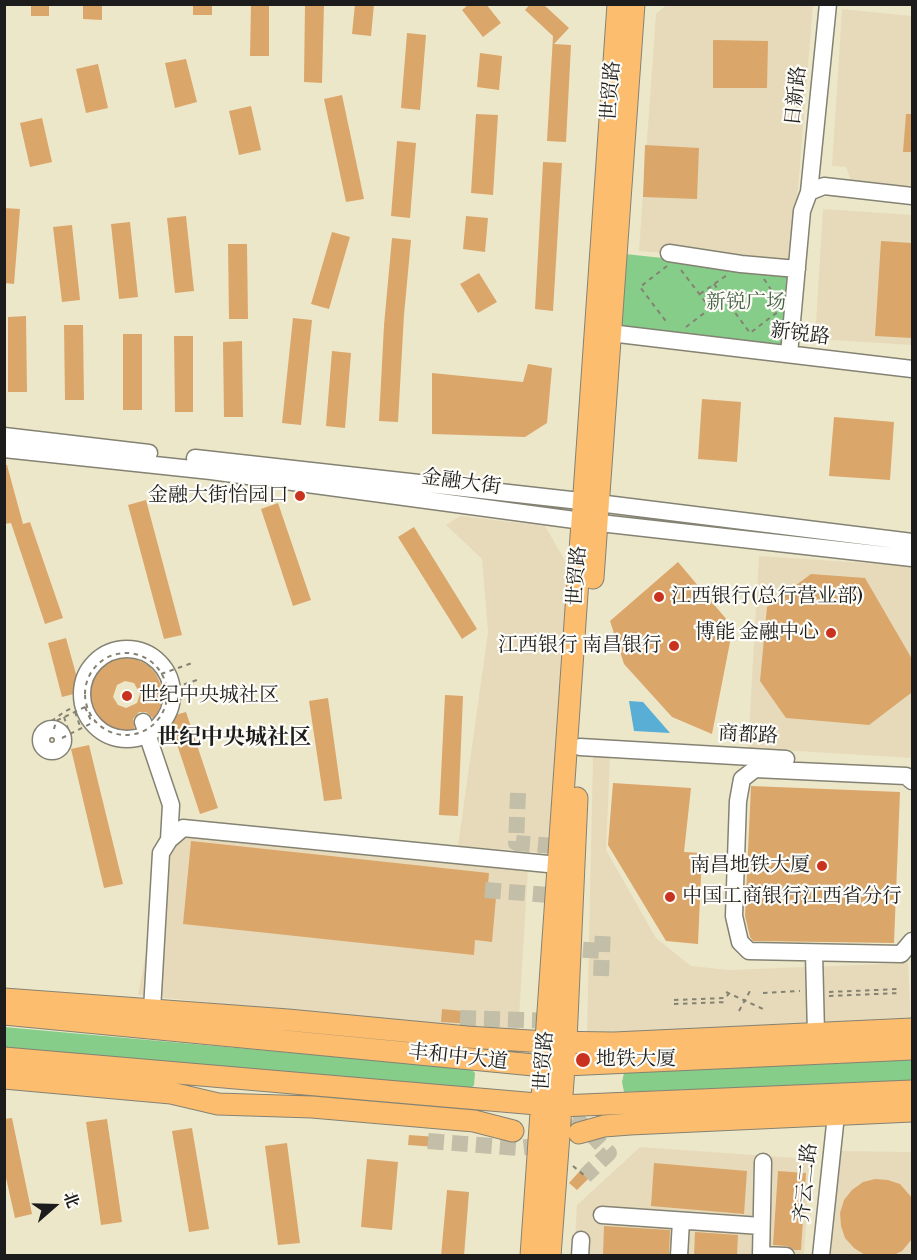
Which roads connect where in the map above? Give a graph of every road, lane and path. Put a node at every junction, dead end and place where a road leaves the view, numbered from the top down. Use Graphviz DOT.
graph roads {
  1 [pos="618,4"];
  2 [pos="634,4"];
  3 [pos="828,4"];
  4 [pos="809,192"];
  5 [pos="912,196"];
  6 [pos="672,257"];
  7 [pos="748,265"];
  8 [pos="797,269"];
  9 [pos="714,284"];
  10 [pos="699,294"];
  11 [pos="724,298"];
  12 [pos="710,308"];
  13 [pos="668,324"];
  14 [pos="684,329"];
  15 [pos="610,333"];
  16 [pos="789,354"];
  17 [pos="912,369"];
  18 [pos="4,436"];
  19 [pos="4,448"];
  20 [pos="590,512"];
  21 [pos="912,542"];
  22 [pos="912,558"];
  23 [pos="192,663"];
  24 [pos="171,670"];
  25 [pos="161,674"];
  26 [pos="197,680"];
  27 [pos="177,687"];
  28 [pos="167,690"];
  29 [pos="82,707"];
  30 [pos="96,721"];
  31 [pos="92,724"];
  32 [pos="81,729"];
  33 [pos="145,729"];
  34 [pos="60,730"];
  35 [pos="580,747"];
  36 [pos="912,767"];
  37 [pos="912,781"];
  38 [pos="169,840"];
  39 [pos="558,865"];
  40 [pos="912,941"];
  41 [pos="814,953"];
  42 [pos="750,991"];
  43 [pos="899,991"];
  44 [pos="824,992"];
  45 [pos="763,993"];
  46 [pos="4,999"];
  47 [pos="745,1000"];
  48 [pos="727,1002"];
  49 [pos="152,1010"];
  50 [pos="763,1010"];
  51 [pos="739,1011"];
  52 [pos="4,1014"];
  53 [pos="912,1029"];
  54 [pos="816,1034"];
  55 [pos="556,1041"];
  56 [pos="912,1049"];
  57 [pos="4,1058"];
  58 [pos="554,1066"];
  59 [pos="4,1078"];
  60 [pos="912,1091"];
  61 [pos="464,1098"];
  62 [pos="636,1103"];
  63 [pos="551,1106"];
  64 [pos="912,1111"];
  65 [pos="836,1114"];
  66 [pos="513,1131"];
  67 [pos="577,1134"];
  68 [pos="763,1162"];
  69 [pos="546,1171"];
  70 [pos="585,1176"];
  71 [pos="602,1215"];
  72 [pos="681,1221"];
  73 [pos="761,1226"];
  74 [pos="761,1255"];
  75 [pos="531,1256"];
  76 [pos="550,1256"];
  77 [pos="679,1256"];
  78 [pos="786,1256"];
  79 [pos="821,1256"];
  1 -- 20 [label="main road, 世贸路"];
  2 -- 15 [label="main road, 世贸路"];
  3 -- 4 [label="street, 日新路"];
  4 -- 5 [label="street"];
  4 -- 8 [label="street, 日新路"];
  6 -- 7 [label="street"];
  6 -- 10 [label="path"];
  6 -- 13 [label="path"];
  7 -- 8 [label="street"];
  7 -- 9 [label="path"];
  7 -- 11 [label="path"];
  8 -- 16 [label="street, 日新路"];
  9 -- 10 [label="path"];
  9 -- 11 [label="path"];
  10 -- 12 [label="path"];
  11 -- 12 [label="path"];
  12 -- 14 [label="path"];
  15 -- 16 [label="street, 新锐路"];
  15 -- 20 [label="main road, 世贸路"];
  16 -- 17 [label="street, 新锐路"];
  18 -- 20 [label="street, 金融大街"];
  19 -- 20 [label="street, 金融大街"];
  20 -- 21 [label="street, 金融大街"];
  20 -- 22 [label="street, 金融大街"];
  20 -- 35 [label="main road, 世贸路"];
  20 -- 39 [label="main road, 世贸路"];
  23 -- 24 [label="path, bridge"];
  24 -- 25 [label="path, bridge"];
  24 -- 27 [label="path, bridge"];
  25 -- 28 [label="path, bridge"];
  25 -- 29 [label="path, bridge"];
  26 -- 27 [label="path, bridge"];
  27 -- 28 [label="path, bridge"];
  28 -- 30 [label="path, bridge"];
  29 -- 30 [label="path, bridge"];
  29 -- 31 [label="path, bridge"];
  29 -- 32 [label="path, bridge"];
  29 -- 33 [label="street"];
  29 -- 33 [label="street"];
  29 -- 34 [label="path, bridge"];
  29 -- 34 [label="path"];
  30 -- 31 [label="path, bridge"];
  31 -- 32 [label="path, bridge"];
  32 -- 34 [label="path, bridge"];
  33 -- 38 [label="street"];
  35 -- 36 [label="street, 商都路"];
  35 -- 55 [label="main road, 世贸路"];
  37 -- 41 [label="street"];
  38 -- 39 [label="street"];
  38 -- 49 [label="street"];
  39 -- 55 [label="main road, 世贸路"];
  40 -- 41 [label="street"];
  41 -- 44 [label="street"];
  42 -- 47 [label="path"];
  43 -- 44 [label="path"];
  44 -- 45 [label="path"];
  44 -- 54 [label="street"];
  46 -- 49 [label="main road"];
  47 -- 48 [label="path"];
  47 -- 50 [label="path"];
  47 -- 51 [label="path"];
  49 -- 55 [label="main road"];
  52 -- 58 [label="main road, 丰和中大道"];
  53 -- 54 [label="main road"];
  54 -- 55 [label="main road"];
  55 -- 58 [label="main road, 世贸路"];
  56 -- 58 [label="main road, 丰和中大道"];
  57 -- 61 [label="main road, 丰和中大道"];
  58 -- 63 [label="main road, 世贸路"];
  59 -- 66 [label="main road"];
  60 -- 62 [label="main road, 丰和中大道"];
  61 -- 63 [label="main road, 丰和中大道"];
  61 -- 66 [label="main road"];
  62 -- 63 [label="main road, 丰和中大道"];
  62 -- 67 [label="main road"];
  63 -- 69 [label="main road, 世贸路"];
  64 -- 65 [label="main road"];
  65 -- 67 [label="main road"];
  65 -- 79 [label="street, 齐云二路"];
  66 -- 69 [label="main road"];
  67 -- 69 [label="main road"];
  67 -- 70 [label="path"];
  68 -- 73 [label="street"];
  69 -- 75 [label="main road, 世贸路"];
  69 -- 76 [label="main road, 世贸路"];
  71 -- 72 [label="street"];
  72 -- 73 [label="street"];
  72 -- 77 [label="street"];
  73 -- 74 [label="street"];
  74 -- 78 [label="street"];
}
